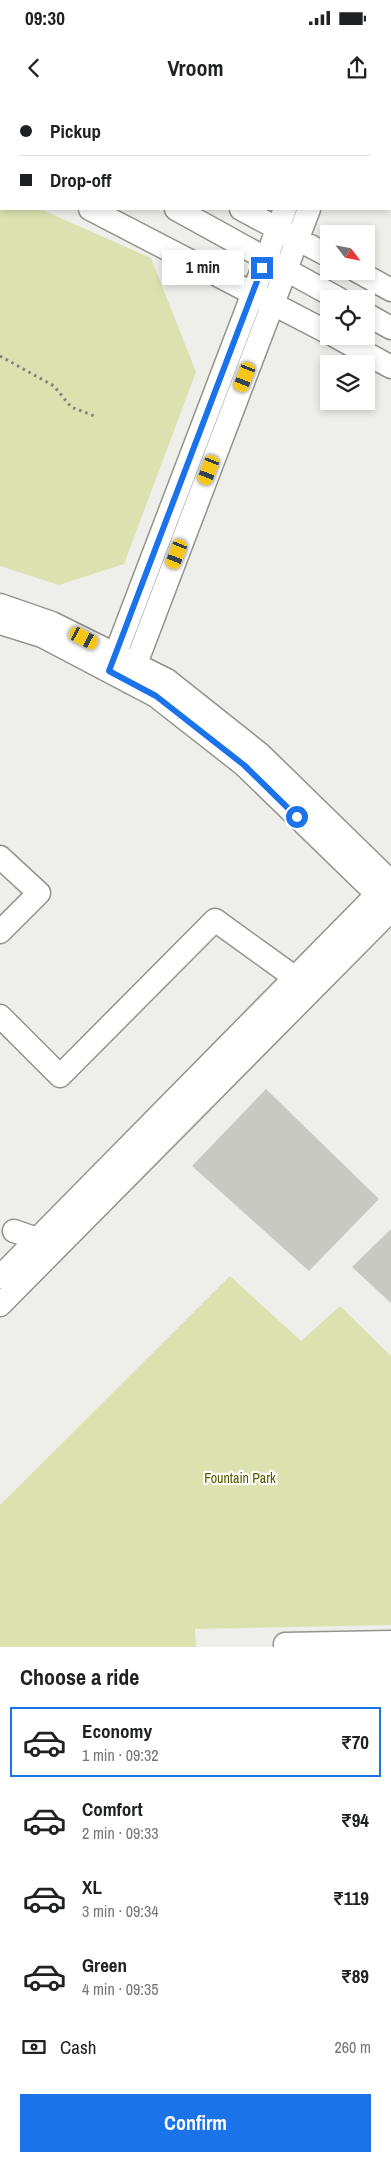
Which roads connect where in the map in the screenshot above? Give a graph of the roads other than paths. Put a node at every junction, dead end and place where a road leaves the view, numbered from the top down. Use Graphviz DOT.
graph roads {
  1 [pos="92,210"];
  2 [pos="178,210"];
  3 [pos="246,210"];
  4 [pos="309,210"];
  5 [pos="281,218"];
  6 [pos="297,239"];
  7 [pos="320,251"];
  8 [pos="266,257"];
  9 [pos="286,268"];
  10 [pos="373,280"];
  11 [pos="324,290"];
  12 [pos="391,290"];
  13 [pos="253,292"];
  14 [pos="273,302"];
  15 [pos="375,319"];
  16 [pos="320,328"];
  17 [pos="391,328"];
  18 [pos="351,345"];
  19 [pos="391,367"];
  20 [pos="167,518"];
  21 [pos="188,526"];
  22 [pos="0,605"];
  23 [pos="0,623"];
  24 [pos="112,663"];
  25 [pos="132,673"];
  26 [pos="0,857"];
  27 [pos="388,895"];
  28 [pos="0,932"];
  29 [pos="301,985"];
  30 [pos="0,1016"];
  31 [pos="14,1231"];
  32 [pos="37,1239"];
  33 [pos="3,1268"];
  34 [pos="0,1305"];
  35 [pos="391,1642"];
  36 [pos="285,1644"];
  37 [pos="326,1645"];
  1 -- 13 [label="street"];
  2 -- 8 [label="street"];
  3 -- 5 [label="street"];
  4 -- 6 [label="street"];
  5 -- 6 [label="street"];
  5 -- 8 [label="street"];
  6 -- 7 [label="street"];
  6 -- 9 [label="street"];
  8 -- 9 [label="street"];
  8 -- 13 [label="street"];
  9 -- 11 [label="street"];
  9 -- 14 [label="street"];
  10 -- 12 [label="street"];
  13 -- 14 [label="street"];
  13 -- 20 [label="street"];
  14 -- 16 [label="street"];
  14 -- 21 [label="street"];
  15 -- 17 [label="street"];
  18 -- 19 [label="street"];
  20 -- 21 [label="street"];
  20 -- 24 [label="street"];
  21 -- 25 [label="street"];
  22 -- 24 [label="street"];
  23 -- 24 [label="street"];
  24 -- 25 [label="street"];
  25 -- 27 [label="street"];
  26 -- 28 [label="street"];
  27 -- 29 [label="street"];
  29 -- 30 [label="street"];
  29 -- 32 [label="street"];
  29 -- 34 [label="street"];
  31 -- 32 [label="street"];
  32 -- 33 [label="street"];
  35 -- 37 [label="street"];
  36 -- 37 [label="street"];
}
